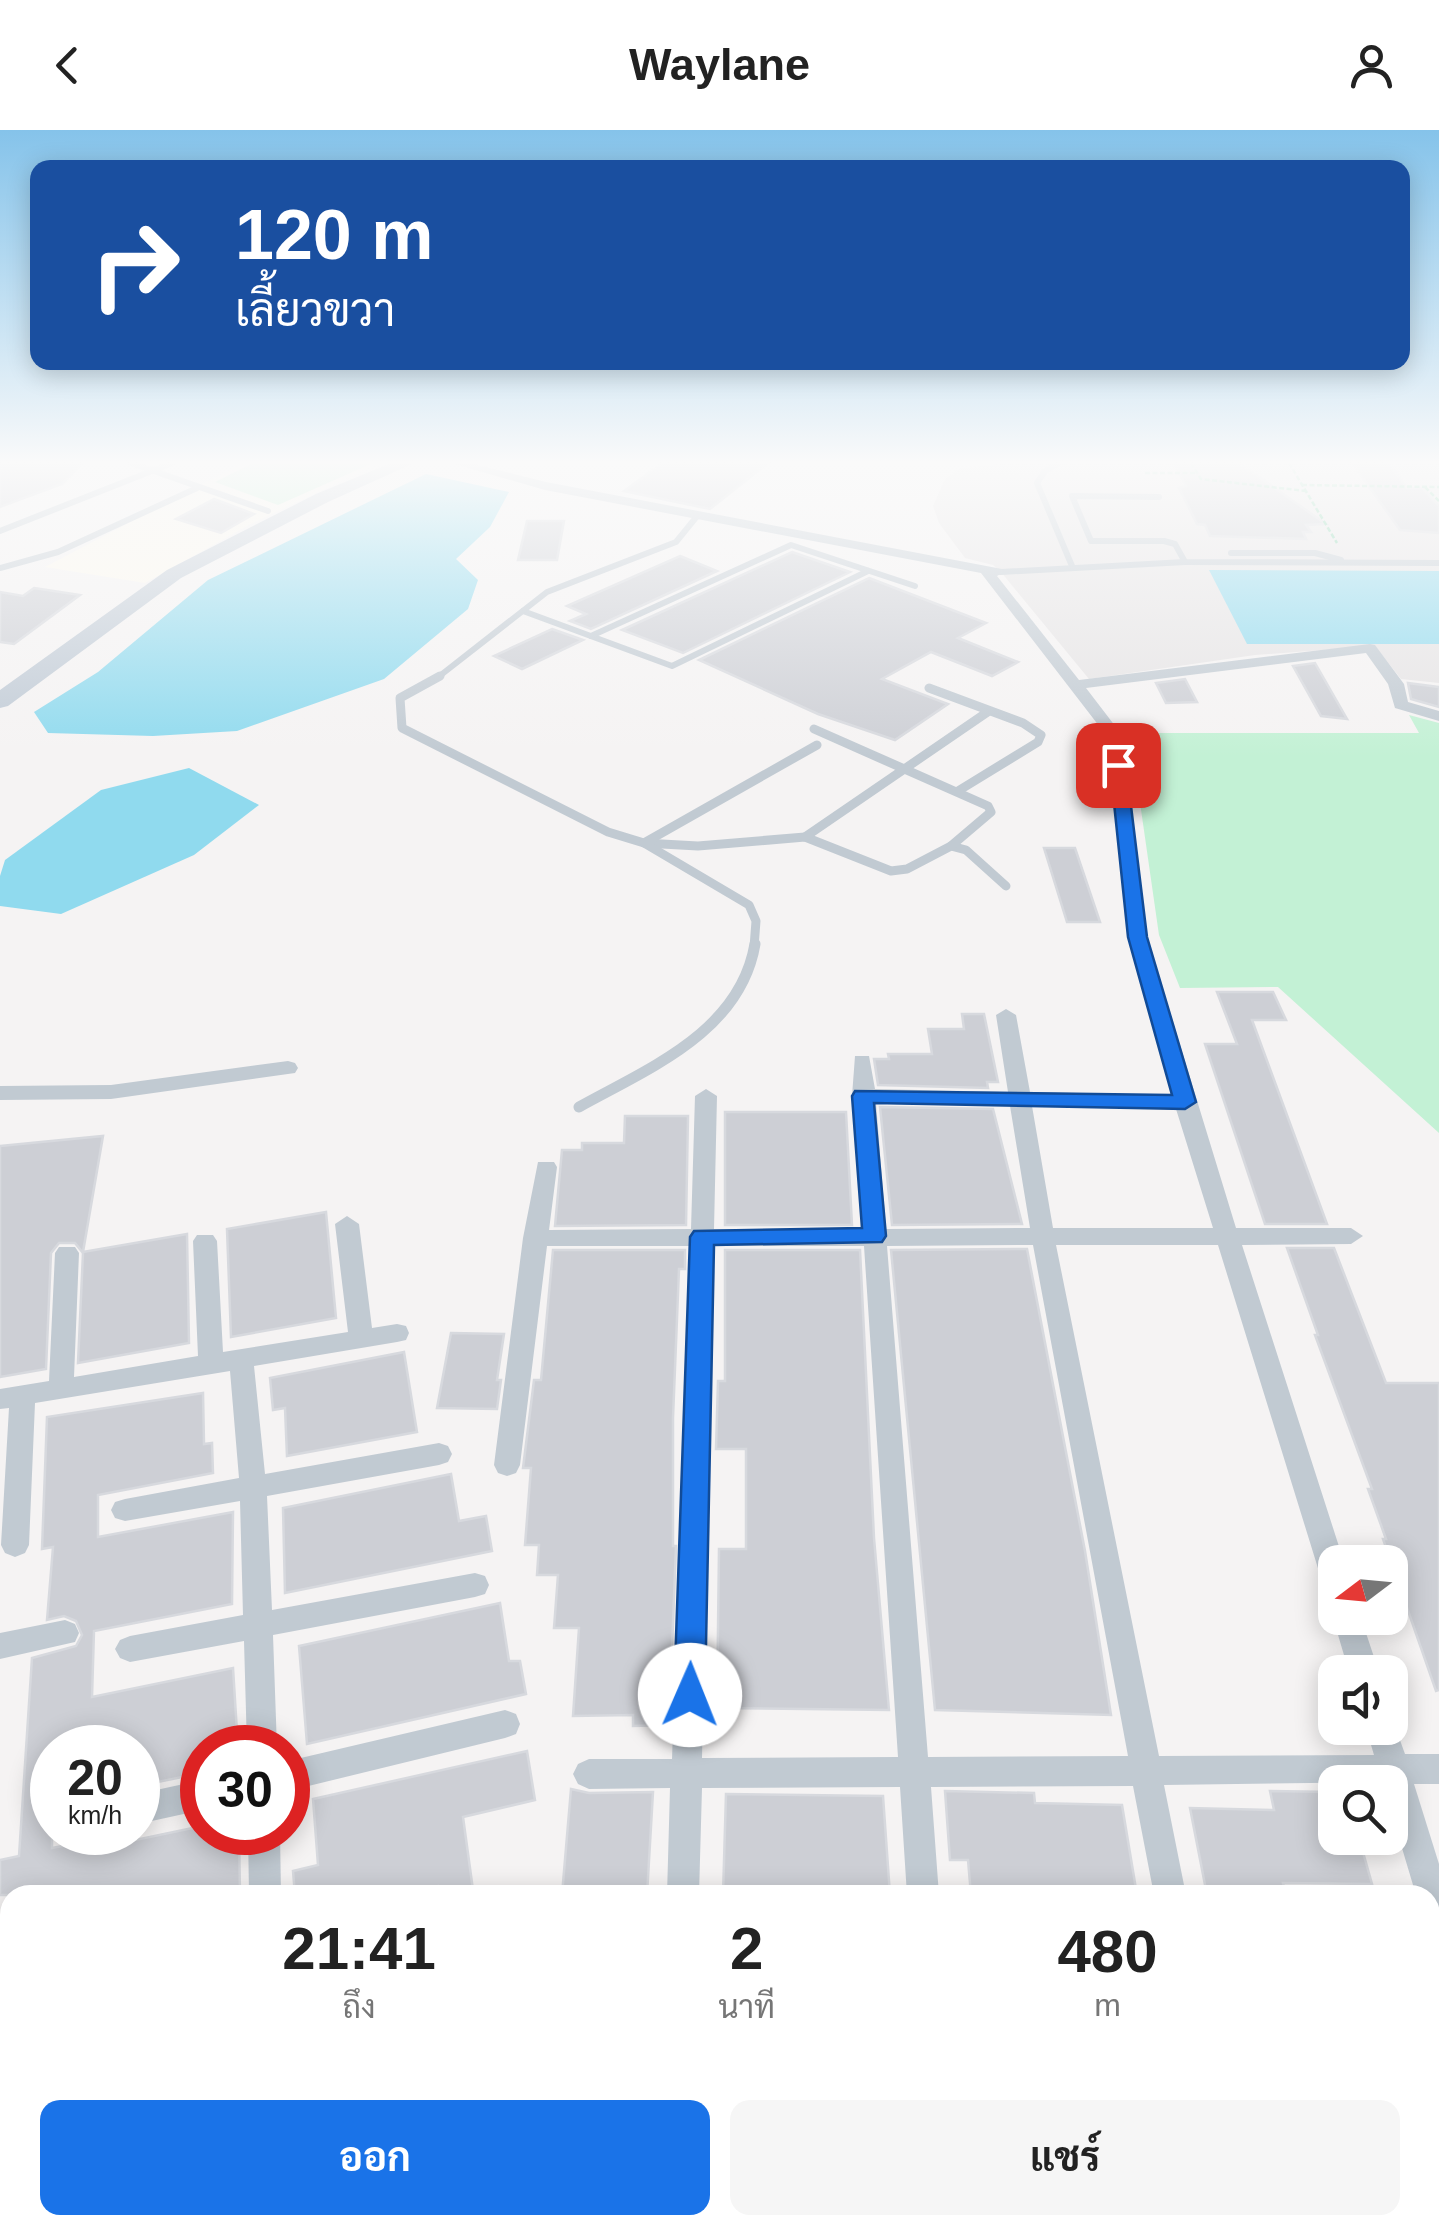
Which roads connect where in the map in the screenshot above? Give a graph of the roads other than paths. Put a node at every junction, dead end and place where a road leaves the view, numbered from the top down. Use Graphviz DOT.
graph roads {
  1 [pos="25,561"];
  2 [pos="199,561"];
  3 [pos="627,561"];
  4 [pos="755,561"];
  5 [pos="839,561"];
  6 [pos="939,561"];
  7 [pos="1070,561"];
  8 [pos="1339,561"];
  9 [pos="1184,562"];
  10 [pos="1344,563"];
  11 [pos="1439,564"];
  12 [pos="1072,566"];
  13 [pos="0,568"];
  14 [pos="868,571"];
  15 [pos="994,572"];
  16 [pos="915,586"];
  17 [pos="523,611"];
  18 [pos="591,636"];
  19 [pos="1077,685"];
  20 [pos="929,688"];
  21 [pos="0,701"];
  22 [pos="989,711"];
  23 [pos="1439,716"];
  24 [pos="814,729"];
  25 [pos="817,745"];
  26 [pos="906,769"];
  27 [pos="958,791"];
  28 [pos="805,837"];
  29 [pos="644,843"];
  30 [pos="950,846"];
  31 [pos="1006,886"];
  32 [pos="1006,1014"];
  33 [pos="862,1061"];
  34 [pos="288,1068"];
  35 [pos="0,1092"];
  36 [pos="706,1096"];
  37 [pos="863,1096"];
  38 [pos="1019,1096"];
  39 [pos="1185,1102"];
  40 [pos="579,1107"];
  41 [pos="546,1167"];
  42 [pos="347,1224"];
  43 [pos="1229,1235"];
  44 [pos="874,1236"];
  45 [pos="1043,1236"];
  46 [pos="1351,1236"];
  47 [pos="702,1237"];
  48 [pos="536,1238"];
  49 [pos="205,1242"];
  50 [pos="67,1253"];
  51 [pos="397,1333"];
  52 [pos="360,1339"];
  53 [pos="241,1357"];
  54 [pos="211,1362"];
  55 [pos="60,1388"];
  56 [pos="11,1397"];
  57 [pos="439,1454"];
  58 [pos="507,1466"];
  59 [pos="253,1484"];
  60 [pos="125,1510"];
  61 [pos="15,1545"];
  62 [pos="1325,1545"];
  63 [pos="475,1585"];
  64 [pos="260,1626"];
  65 [pos="65,1632"];
  66 [pos="0,1646"];
  67 [pos="130,1649"];
  68 [pos="505,1724"];
  69 [pos="262,1725"];
  70 [pos="1408,1769"];
  71 [pos="1439,1769"];
  72 [pos="1318,1770"];
  73 [pos="310,1771"];
  74 [pos="688,1771"];
  75 [pos="1148,1773"];
  76 [pos="589,1774"];
  77 [pos="914,1775"];
  78 [pos="1408,1815"];
  79 [pos="264,1855"];
  80 [pos="265,1885"];
  81 [pos="683,1885"];
  82 [pos="922,1885"];
  83 [pos="1168,1885"];
  84 [pos="1430,1885"];
  1 -- 13 [label="lane"];
  2 -- 21 [label="street"];
  3 -- 17 [label="lane"];
  4 -- 18 [label="lane"];
  5 -- 14 [label="lane"];
  6 -- 15 [label="street"];
  7 -- 12 [label="lane"];
  8 -- 10 [label="lane"];
  9 -- 10 [label="lane"];
  9 -- 12 [label="lane"];
  10 -- 11 [label="lane"];
  12 -- 15 [label="lane"];
  14 -- 16 [label="lane"];
  14 -- 18 [label="lane"];
  15 -- 19 [label="street"];
  17 -- 18 [label="lane"];
  17 -- 29 [label="lane"];
  19 -- 23 [label="street"];
  19 -- 39 [label="street"];
  20 -- 22 [label="lane"];
  22 -- 26 [label="lane"];
  22 -- 27 [label="lane"];
  24 -- 26 [label="lane"];
  25 -- 29 [label="lane"];
  26 -- 27 [label="lane"];
  26 -- 28 [label="lane"];
  27 -- 30 [label="lane"];
  28 -- 29 [label="lane"];
  28 -- 30 [label="lane"];
  29 -- 40 [label="lane"];
  30 -- 31 [label="lane"];
  32 -- 38 [label="street"];
  33 -- 37 [label="street"];
  34 -- 35 [label="street"];
  36 -- 47 [label="street"];
  37 -- 38 [label="street"];
  37 -- 44 [label="street"];
  38 -- 39 [label="street"];
  38 -- 45 [label="street"];
  39 -- 43 [label="street"];
  41 -- 48 [label="street"];
  42 -- 52 [label="street"];
  43 -- 45 [label="street"];
  43 -- 46 [label="street"];
  43 -- 62 [label="street"];
  44 -- 45 [label="street"];
  44 -- 47 [label="street"];
  44 -- 77 [label="street"];
  45 -- 75 [label="street"];
  47 -- 48 [label="street"];
  47 -- 74 [label="street"];
  48 -- 58 [label="street"];
  49 -- 54 [label="street"];
  50 -- 55 [label="street"];
  51 -- 52 [label="street"];
  52 -- 53 [label="street"];
  53 -- 54 [label="street"];
  53 -- 59 [label="street"];
  54 -- 55 [label="street"];
  55 -- 56 [label="street"];
  56 -- 61 [label="street"];
  57 -- 59 [label="street"];
  59 -- 60 [label="street"];
  59 -- 64 [label="street"];
  63 -- 64 [label="street"];
  64 -- 67 [label="street"];
  64 -- 69 [label="street"];
  65 -- 66 [label="street"];
  68 -- 73 [label="street"];
  70 -- 71 [label="street"];
  72 -- 75 [label="street"];
  74 -- 76 [label="street"];
  74 -- 77 [label="street"];
  74 -- 81 [label="street"];
  75 -- 77 [label="street"];
  75 -- 83 [label="street"];
  77 -- 82 [label="street"];
  78 -- 84 [label="street"];
  79 -- 80 [label="street"];
}
